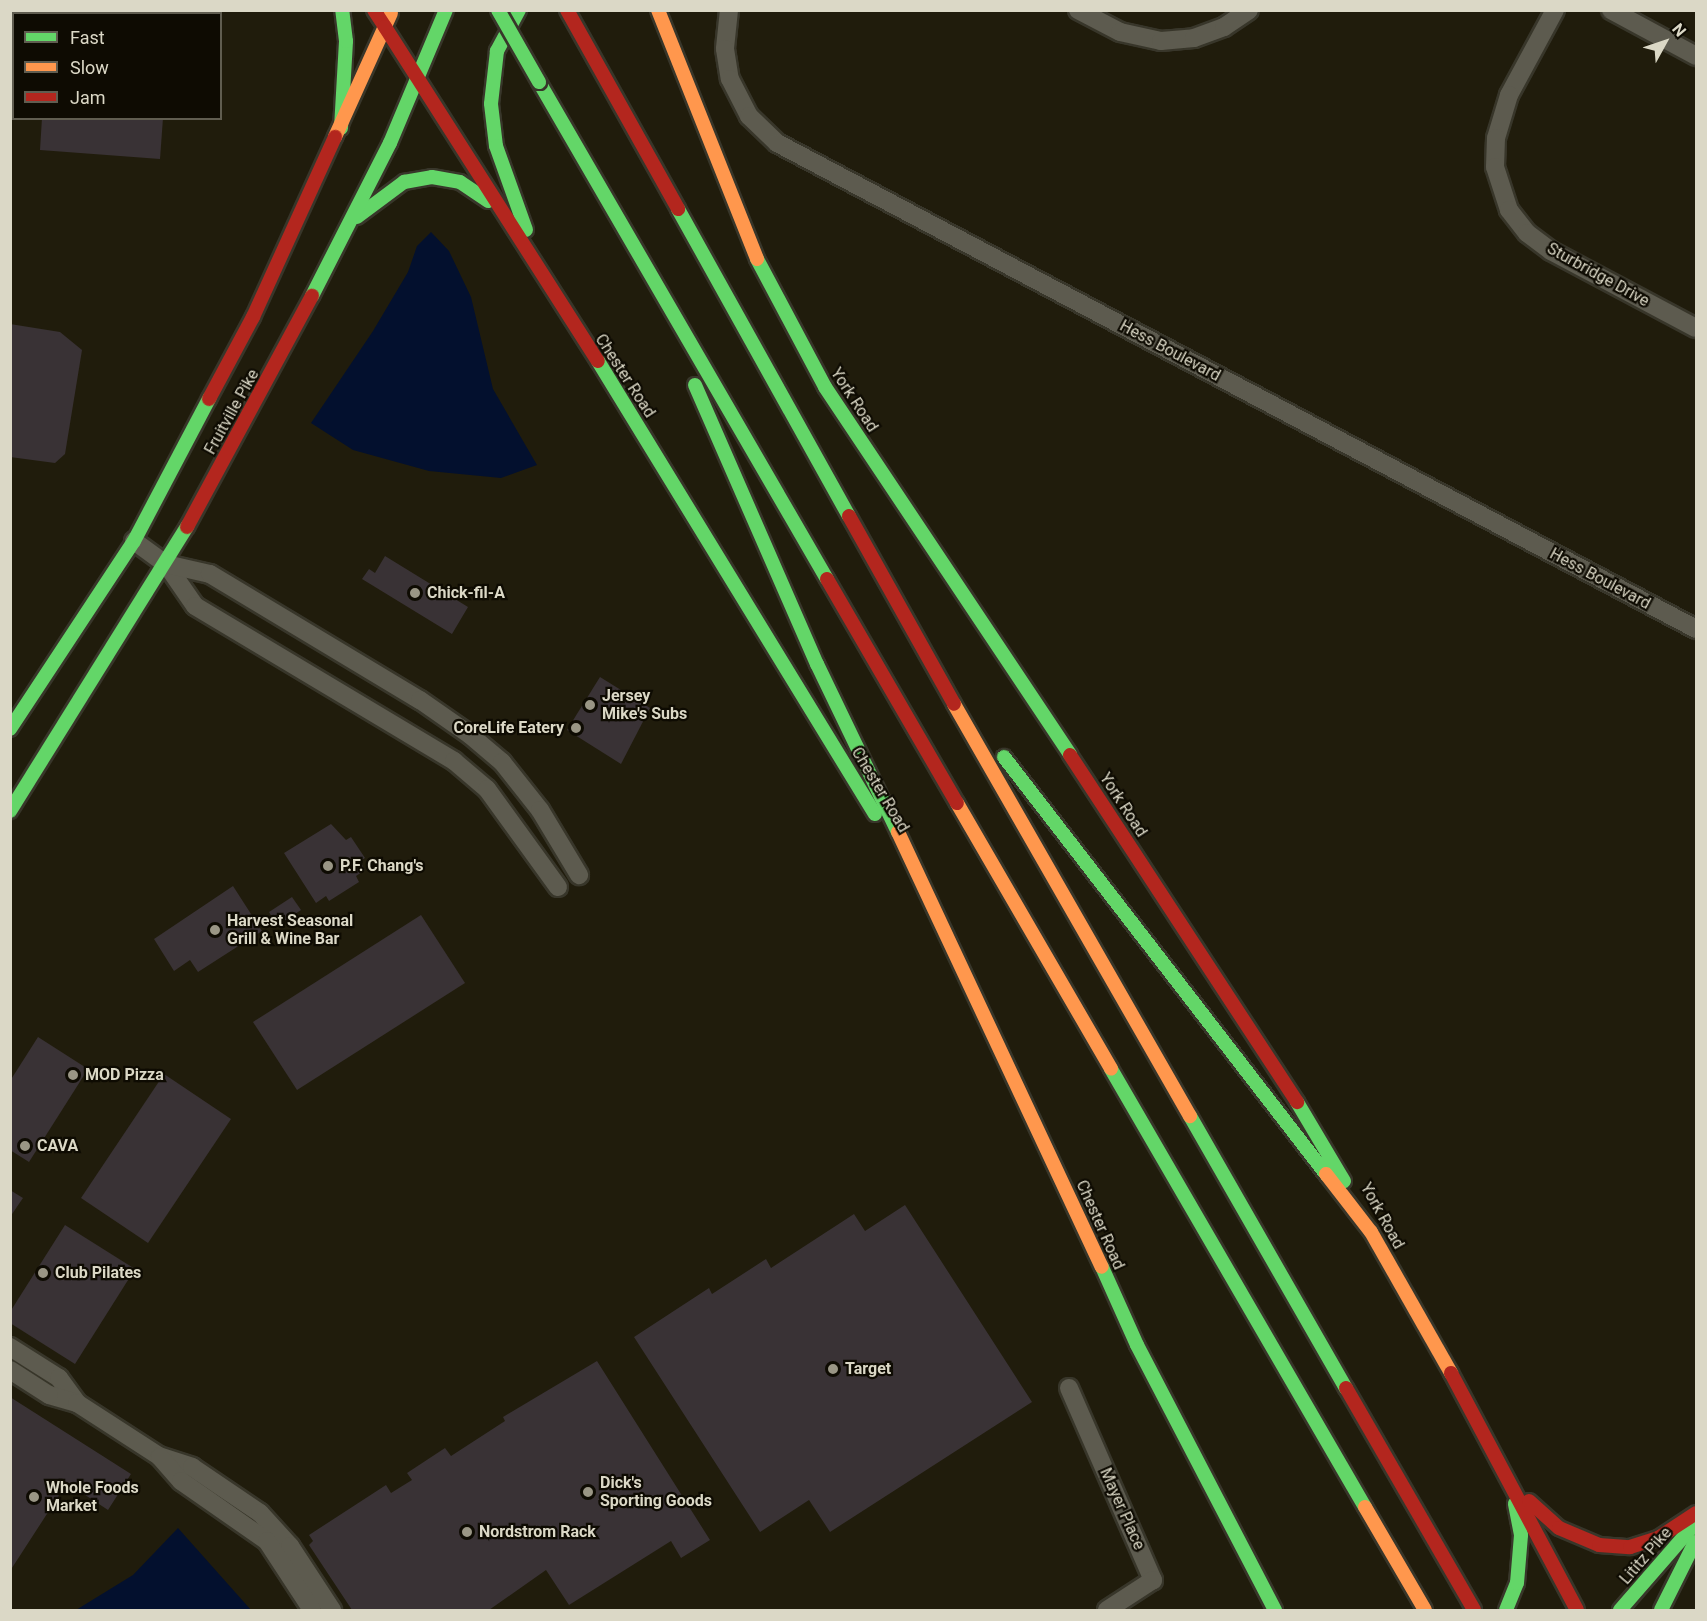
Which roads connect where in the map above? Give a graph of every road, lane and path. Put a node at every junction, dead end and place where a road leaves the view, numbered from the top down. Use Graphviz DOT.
graph roads {
  1 [pos="342,10"];
  2 [pos="374,10"];
  3 [pos="392,10"];
  4 [pos="446,10"];
  5 [pos="498,10"];
  6 [pos="519,10"];
  7 [pos="658,10"];
  8 [pos="729,10"];
  9 [pos="1078,10"];
  10 [pos="1249,10"];
  11 [pos="1555,10"];
  12 [pos="1611,10"];
  13 [pos="568,12"];
  14 [pos="385,27"];
  15 [pos="1696,56"];
  16 [pos="419,78"];
  17 [pos="341,128"];
  18 [pos="496,206"];
  19 [pos="347,228"];
  20 [pos="648,269"];
  21 [pos="562,309"];
  22 [pos="1696,328"];
  23 [pos="134,541"];
  24 [pos="166,564"];
  25 [pos="1696,629"];
  26 [pos="928,661"];
  27 [pos="10,729"];
  28 [pos="10,811"];
  29 [pos="579,875"];
  30 [pos="558,886"];
  31 [pos="952,942"];
  32 [pos="1371,1232"];
  33 [pos="10,1347"];
  34 [pos="10,1370"];
  35 [pos="1069,1388"];
  36 [pos="77,1403"];
  37 [pos="1504,1468"];
  38 [pos="1696,1514"];
  39 [pos="1696,1523"];
  40 [pos="273,1536"];
  41 [pos="1696,1539"];
  42 [pos="1245,1553"];
  43 [pos="1422,1606"];
  44 [pos="312,1611"];
  45 [pos="332,1611"];
  46 [pos="1107,1611"];
  47 [pos="1275,1611"];
  48 [pos="1292,1611"];
  49 [pos="1474,1611"];
  50 [pos="1506,1611"];
  51 [pos="1577,1611"];
  52 [pos="1620,1611"];
  53 [pos="1661,1611"];
  1 -- 17 [label="main road"];
  2 -- 14 [label="main road, Chester Road"];
  3 -- 14 [label="main road, Fruitville Pike"];
  4 -- 16 [label="main road, Fruitville Pike"];
  5 -- 20 [label="main road, bridge"];
  6 -- 21 [label="main road"];
  7 -- 32 [label="main road, York Road"];
  8 -- 25 [label="street, Hess Boulevard"];
  9 -- 10 [label="street"];
  11 -- 22 [label="street, Sturbridge Drive"];
  12 -- 15 [label="street"];
  13 -- 26 [label="main road"];
  14 -- 16 [label="main road, Chester Road"];
  14 -- 17 [label="main road, Fruitville Pike"];
  16 -- 18 [label="main road, Chester Road"];
  16 -- 19 [label="main road, Fruitville Pike"];
  17 -- 23 [label="main road, Fruitville Pike"];
  18 -- 19 [label="main road"];
  18 -- 21 [label="main road, Chester Road"];
  19 -- 24 [label="main road, Fruitville Pike"];
  20 -- 31 [label="main road"];
  20 -- 43 [label="main road"];
  21 -- 31 [label="main road, Chester Road"];
  23 -- 24 [label="street"];
  23 -- 27 [label="main road, Fruitville Pike"];
  24 -- 28 [label="main road, Fruitville Pike"];
  24 -- 29 [label="street"];
  24 -- 30 [label="street"];
  26 -- 32 [label="main road"];
  26 -- 49 [label="main road"];
  31 -- 42 [label="main road, Chester Road"];
  32 -- 37 [label="main road, York Road"];
  33 -- 36 [label="street"];
  34 -- 36 [label="street"];
  35 -- 46 [label="street, Mayer Place"];
  36 -- 40 [label="street"];
  37 -- 38 [label="main road"];
  37 -- 50 [label="main road"];
  37 -- 51 [label="main road, York Road"];
  39 -- 52 [label="main road, Lititz Pike"];
  40 -- 44 [label="street"];
  40 -- 45 [label="street"];
  41 -- 53 [label="main road"];
  42 -- 47 [label="main road, Chester Road"];
  42 -- 48 [label="main road"];
}
